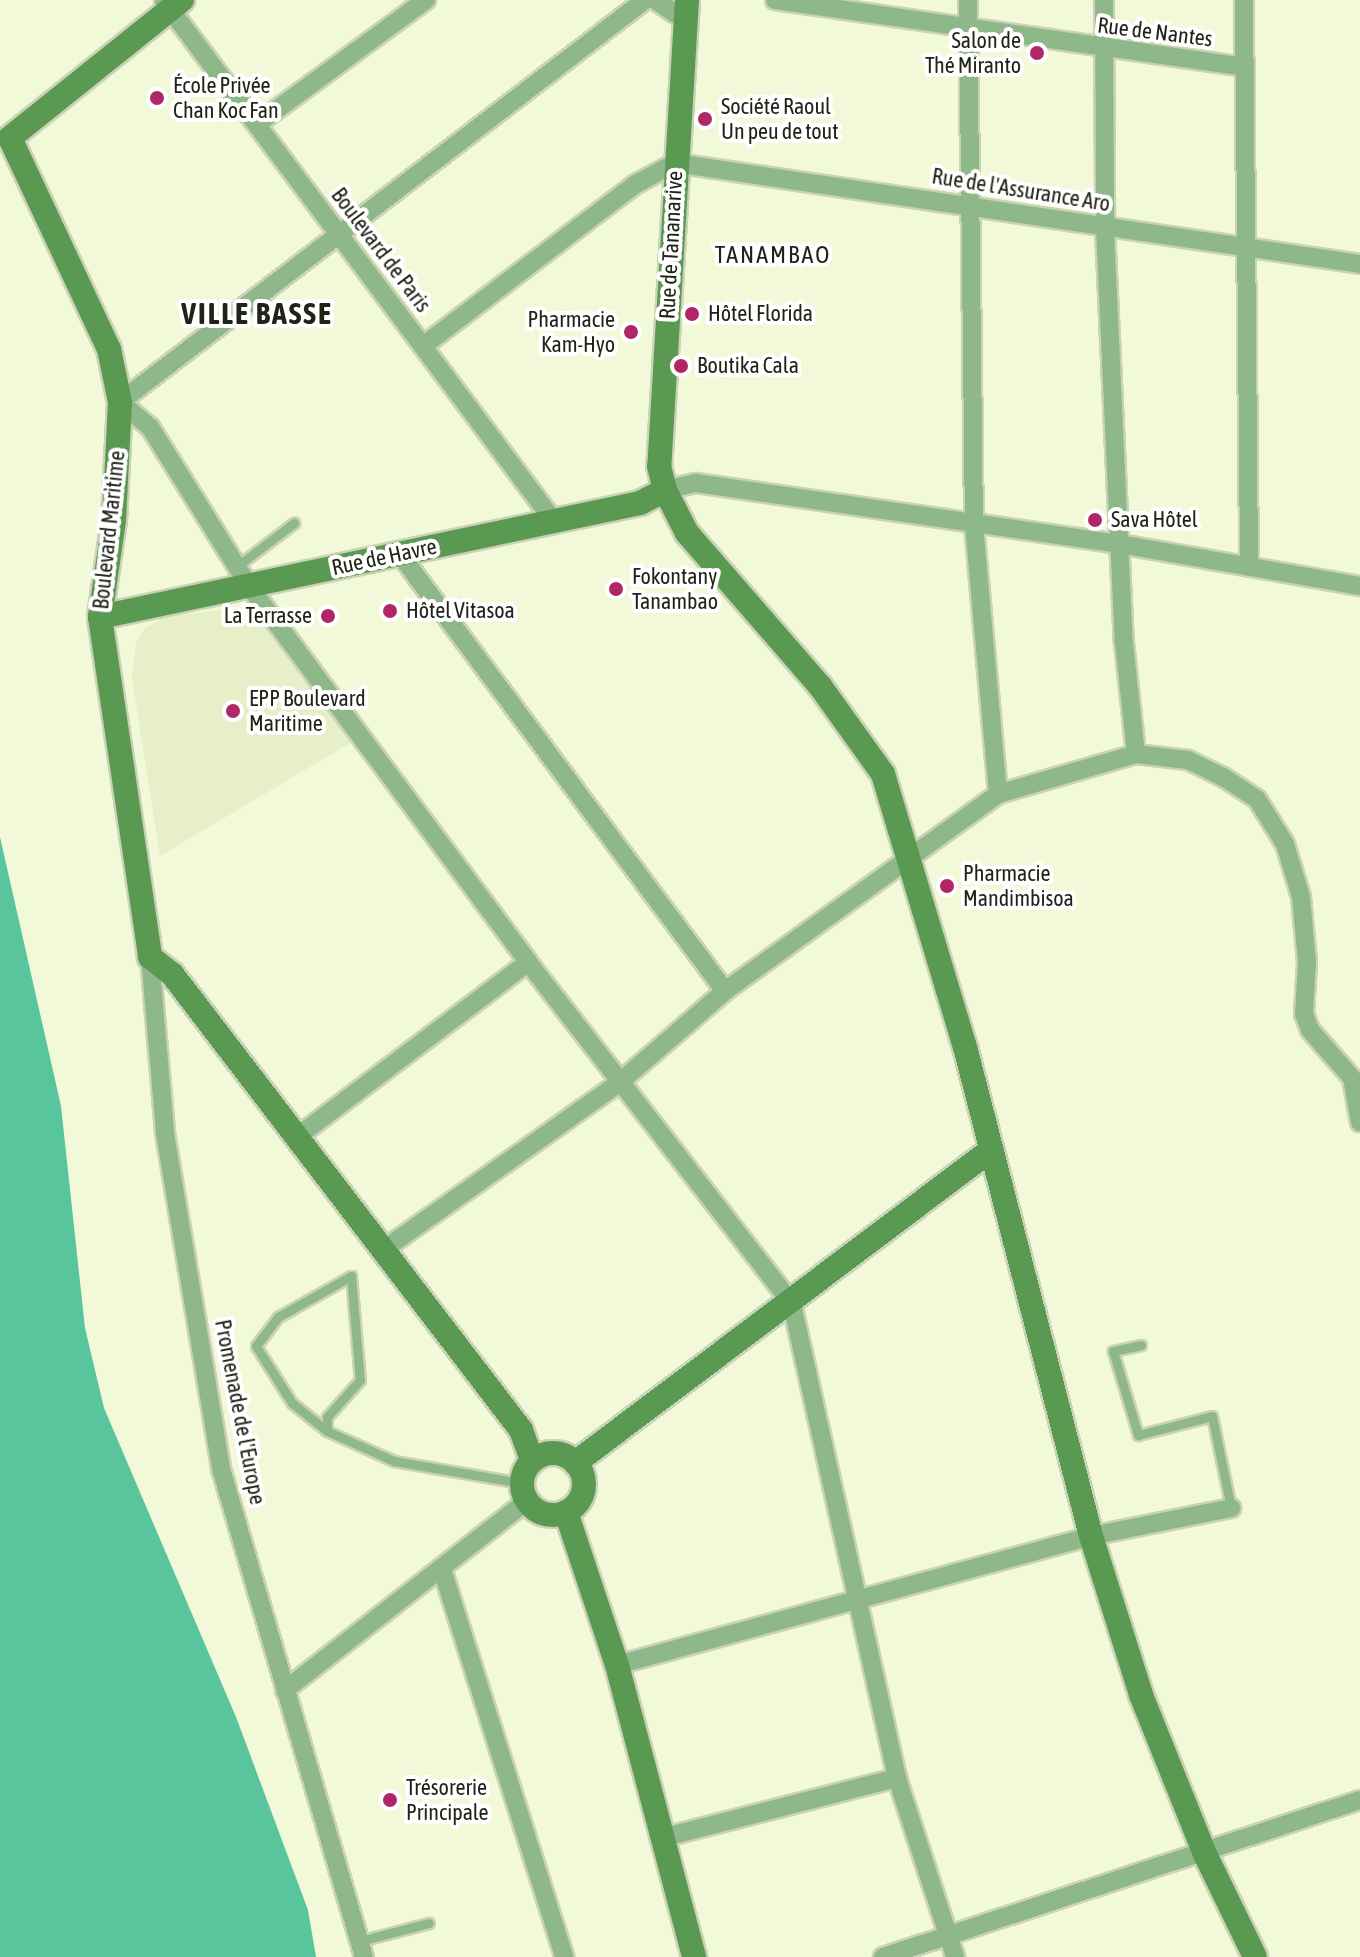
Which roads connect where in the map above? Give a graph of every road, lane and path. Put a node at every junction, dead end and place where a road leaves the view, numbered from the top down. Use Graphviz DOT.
graph roads {
  1 [pos="426,0"];
  2 [pos="645,0"];
  3 [pos="655,0"];
  4 [pos="775,0"];
  5 [pos="968,0"];
  6 [pos="1104,0"];
  7 [pos="1244,0"];
  8 [pos="172,3"];
  9 [pos="686,11"];
  10 [pos="968,27"];
  11 [pos="1104,50"];
  12 [pos="1244,67"];
  13 [pos="257,124"];
  14 [pos="5,132"];
  15 [pos="675,163"];
  16 [pos="968,204"];
  17 [pos="1105,229"];
  18 [pos="339,234"];
  19 [pos="1246,247"];
  20 [pos="1360,264"];
  21 [pos="423,346"];
  22 [pos="120,402"];
  23 [pos="665,490"];
  24 [pos="553,520"];
  25 [pos="294,523"];
  26 [pos="974,525"];
  27 [pos="1119,544"];
  28 [pos="399,553"];
  29 [pos="1249,567"];
  30 [pos="242,576"];
  31 [pos="1360,586"];
  32 [pos="100,617"];
  33 [pos="1136,754"];
  34 [pos="998,794"];
  35 [pos="911,855"];
  36 [pos="150,957"];
  37 [pos="528,962"];
  38 [pos="725,991"];
  39 [pos="620,1082"];
  40 [pos="1360,1122"];
  41 [pos="297,1137"];
  42 [pos="991,1150"];
  43 [pos="383,1250"];
  44 [pos="792,1304"];
  45 [pos="1141,1345"];
  46 [pos="327,1431"];
  47 [pos="532,1461"];
  48 [pos="575,1463"];
  49 [pos="524,1492"];
  50 [pos="1231,1508"];
  51 [pos="566,1512"];
  52 [pos="1091,1536"];
  53 [pos="442,1569"];
  54 [pos="855,1601"];
  55 [pos="617,1665"];
  56 [pos="285,1690"];
  57 [pos="897,1778"];
  58 [pos="1360,1800"];
  59 [pos="661,1838"];
  60 [pos="1205,1854"];
  61 [pos="429,1923"];
  62 [pos="950,1936"];
  63 [pos="362,1949"];
  64 [pos="564,1957"];
  65 [pos="694,1957"];
  66 [pos="883,1957"];
  67 [pos="955,1957"];
  68 [pos="1255,1957"];
  1 -- 13 [label="street"];
  2 -- 18 [label="street"];
  3 -- 9 [label="street"];
  4 -- 10 [label="street, Rue de Nantes"];
  5 -- 10 [label="street"];
  6 -- 11 [label="street"];
  7 -- 12 [label="street"];
  8 -- 13 [label="street, Boulevard de Paris"];
  8 -- 14 [label="street"];
  9 -- 15 [label="street, Rue de Tananarive"];
  10 -- 11 [label="street, Rue de Nantes"];
  10 -- 16 [label="street"];
  11 -- 12 [label="street, Rue de Nantes"];
  11 -- 17 [label="street"];
  12 -- 19 [label="street"];
  13 -- 18 [label="street, Boulevard de Paris"];
  14 -- 22 [label="street, Boulevard Maritime"];
  15 -- 16 [label="street, Rue de l'Assurance Aro"];
  15 -- 21 [label="street"];
  15 -- 23 [label="street, Rue de Tananarive"];
  16 -- 17 [label="street, Rue de l'Assurance Aro"];
  16 -- 26 [label="street"];
  17 -- 19 [label="street, Rue de l'Assurance Aro"];
  17 -- 27 [label="street"];
  18 -- 21 [label="street, Boulevard de Paris"];
  18 -- 22 [label="street"];
  19 -- 20 [label="street, Rue de l'Assurance Aro"];
  19 -- 29 [label="street"];
  21 -- 24 [label="street, Boulevard de Paris"];
  22 -- 30 [label="street"];
  22 -- 32 [label="street, Boulevard Maritime"];
  23 -- 24 [label="street, Rue de Havre"];
  23 -- 26 [label="street"];
  23 -- 35 [label="street, Rue de Tananarive"];
  24 -- 28 [label="street, Rue de Havre"];
  25 -- 30 [label="lane"];
  26 -- 27 [label="street"];
  26 -- 34 [label="street"];
  27 -- 29 [label="street"];
  27 -- 33 [label="street"];
  28 -- 30 [label="street, Rue de Havre"];
  28 -- 38 [label="street"];
  29 -- 31 [label="street"];
  30 -- 32 [label="street, Rue de Havre"];
  30 -- 37 [label="street"];
  32 -- 36 [label="street, Boulevard Maritime"];
  33 -- 34 [label="street"];
  33 -- 40 [label="street"];
  34 -- 35 [label="street"];
  35 -- 38 [label="street"];
  35 -- 42 [label="street, Rue de Tananarive"];
  36 -- 41 [label="street"];
  36 -- 56 [label="street, Promenade de l'Europe"];
  37 -- 39 [label="street"];
  37 -- 41 [label="street"];
  38 -- 39 [label="street"];
  39 -- 43 [label="street"];
  39 -- 44 [label="street"];
  41 -- 43 [label="street"];
  42 -- 44 [label="street"];
  42 -- 52 [label="street, Rue de Tananarive"];
  43 -- 47 [label="street"];
  44 -- 48 [label="street"];
  44 -- 54 [label="street"];
  45 -- 50 [label="lane"];
  46 -- 46 [label="lane"];
  46 -- 49 [label="lane"];
  47 -- 48 [label="street"];
  47 -- 49 [label="street"];
  48 -- 51 [label="street"];
  49 -- 51 [label="street"];
  49 -- 53 [label="street"];
  50 -- 52 [label="street"];
  51 -- 55 [label="street"];
  52 -- 54 [label="street"];
  52 -- 60 [label="street, Rue de Tananarive"];
  53 -- 56 [label="street"];
  53 -- 64 [label="street"];
  54 -- 55 [label="street"];
  54 -- 57 [label="street"];
  55 -- 59 [label="street"];
  56 -- 63 [label="street, Promenade de l'Europe"];
  57 -- 59 [label="street"];
  57 -- 62 [label="street"];
  58 -- 60 [label="street"];
  59 -- 65 [label="street"];
  60 -- 62 [label="street"];
  60 -- 68 [label="street, Rue de Tananarive"];
  61 -- 63 [label="lane"];
  62 -- 66 [label="street"];
  62 -- 67 [label="street"];
}
